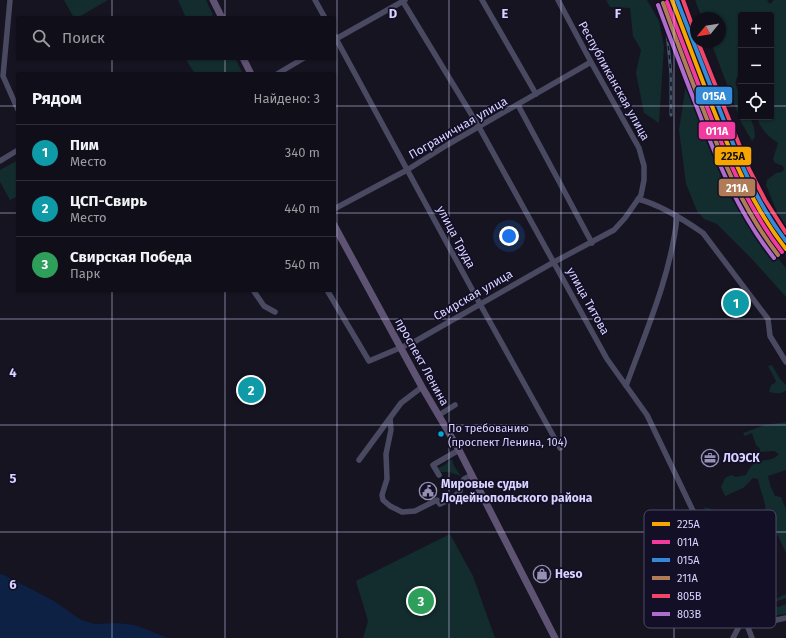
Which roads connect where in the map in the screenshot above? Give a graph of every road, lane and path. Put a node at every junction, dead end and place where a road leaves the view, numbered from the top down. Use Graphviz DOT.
graph roads {
  1 [pos="10,0"];
  2 [pos="212,0"];
  3 [pos="315,0"];
  4 [pos="404,0"];
  5 [pos="482,0"];
  6 [pos="558,0"];
  7 [pos="221,16"];
  8 [pos="324,16"];
  9 [pos="336,37"];
  10 [pos="336,40"];
  11 [pos="244,60"];
  12 [pos="301,60"];
  13 [pos="591,62"];
  14 [pos="250,72"];
  15 [pos="280,72"];
  16 [pos="536,94"];
  17 [pos="16,105"];
  18 [pos="518,105"];
  19 [pos="479,128"];
  20 [pos="16,151"];
  21 [pos="0,161"];
  22 [pos="407,170"];
  23 [pos="638,199"];
  24 [pos="336,208"];
  25 [pos="677,217"];
  26 [pos="336,229"];
  27 [pos="590,244"];
  28 [pos="554,262"];
  29 [pos="254,292"];
  30 [pos="328,292"];
  31 [pos="480,304"];
  32 [pos="275,312"];
  33 [pos="401,348"];
  34 [pos="786,362"];
  35 [pos="626,386"];
  36 [pos="422,387"];
  37 [pos="455,405"];
  38 [pos="439,415"];
  39 [pos="390,418"];
  40 [pos="560,448"];
  41 [pos="459,450"];
  42 [pos="359,460"];
  43 [pos="439,475"];
  44 [pos="472,475"];
  45 [pos="693,510"];
  46 [pos="786,618"];
  47 [pos="776,620"];
  48 [pos="738,628"];
  49 [pos="748,628"];
  50 [pos="555,638"];
  51 [pos="733,638"];
  52 [pos="752,638"];
  1 -- 17 [label="street"];
  2 -- 7 [label="main road"];
  3 -- 8 [label="street"];
  4 -- 9 [label="street"];
  4 -- 19 [label="street, улица Титова"];
  5 -- 16 [label="street"];
  6 -- 13 [label="street, Республиканская улица"];
  10 -- 22 [label="street, улица Труда"];
  11 -- 14 [label="main road"];
  12 -- 15 [label="street"];
  13 -- 16 [label="street, Пограничная улица"];
  13 -- 23 [label="street, Республиканская улица"];
  16 -- 18 [label="street, Пограничная улица"];
  18 -- 19 [label="street, Пограничная улица"];
  18 -- 27 [label="street"];
  19 -- 22 [label="street, Пограничная улица"];
  19 -- 28 [label="street, улица Титова"];
  20 -- 21 [label="street"];
  22 -- 24 [label="street, Пограничная улица"];
  22 -- 31 [label="street, улица Труда"];
  23 -- 25 [label="street"];
  23 -- 27 [label="street, Республиканская улица"];
  25 -- 34 [label="street"];
  25 -- 35 [label="street"];
  26 -- 33 [label="main road, проспект Ленина"];
  27 -- 28 [label="street, Свирская улица"];
  28 -- 31 [label="street, Свирская улица"];
  28 -- 35 [label="street, улица Титова"];
  29 -- 32 [label="street"];
  30 -- 33 [label="street, Свирская улица"];
  31 -- 33 [label="street, Свирская улица"];
  31 -- 40 [label="street, улица Труда"];
  33 -- 36 [label="main road, проспект Ленина"];
  35 -- 45 [label="street, улица Титова"];
  36 -- 38 [label="main road, проспект Ленина"];
  36 -- 39 [label="street"];
  37 -- 38 [label="street"];
  38 -- 41 [label="main road, проспект Ленина"];
  39 -- 42 [label="street"];
  39 -- 44 [label="street"];
  41 -- 43 [label="street"];
  41 -- 44 [label="main road, проспект Ленина"];
  44 -- 50 [label="main road, проспект Ленина"];
  46 -- 47 [label="street"];
  48 -- 51 [label="street"];
  49 -- 52 [label="street, улица Титова"];
}
